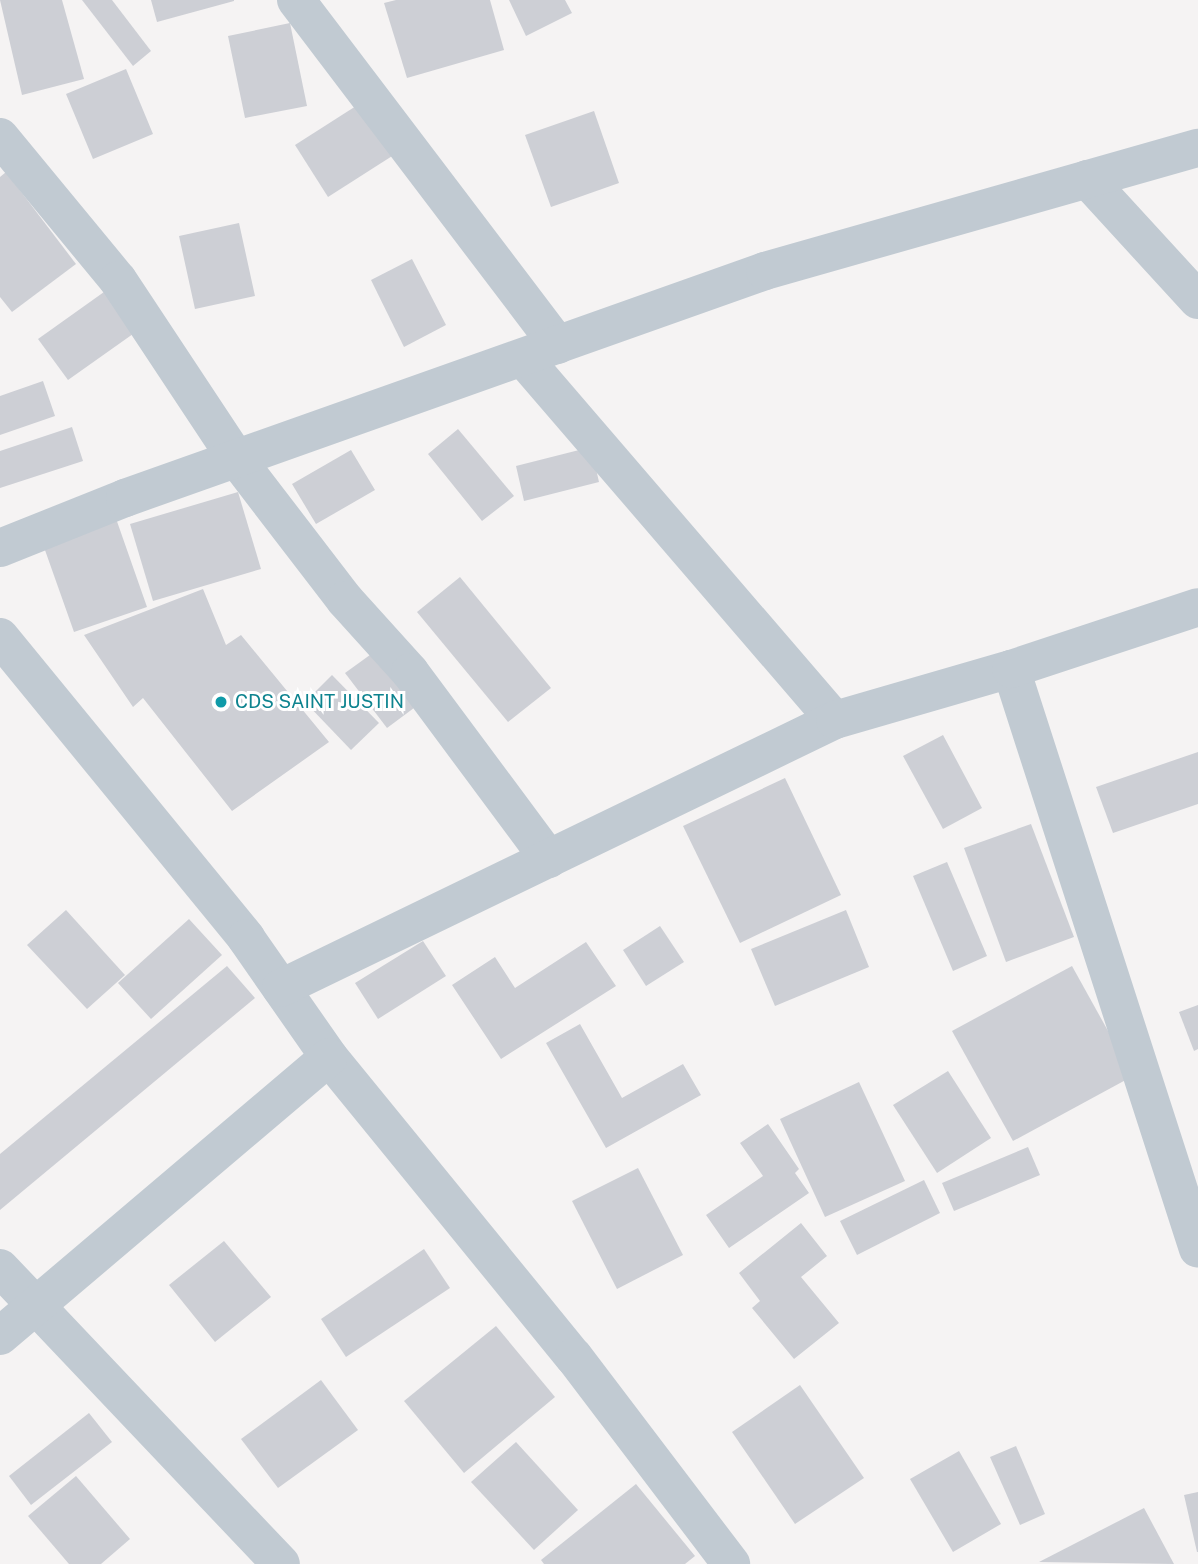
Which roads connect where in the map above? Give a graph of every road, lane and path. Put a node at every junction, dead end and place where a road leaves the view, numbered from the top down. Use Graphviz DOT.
graph roads {
  1 [pos="296,0"];
  2 [pos="0,137"];
  3 [pos="1198,148"];
  4 [pos="1087,179"];
  5 [pos="1198,300"];
  6 [pos="558,345"];
  7 [pos="524,359"];
  8 [pos="236,458"];
  9 [pos="0,548"];
  10 [pos="1198,607"];
  11 [pos="0,637"];
  12 [pos="1012,669"];
  13 [pos="835,720"];
  14 [pos="549,859"];
  15 [pos="281,988"];
  16 [pos="330,1057"];
  17 [pos="1198,1249"];
  18 [pos="0,1268"];
  19 [pos="40,1306"];
  20 [pos="0,1336"];
  21 [pos="281,1564"];
  22 [pos="731,1564"];
  1 -- 6 [label="street"];
  2 -- 8 [label="street"];
  3 -- 4 [label="street"];
  4 -- 5 [label="street"];
  4 -- 6 [label="street"];
  6 -- 7 [label="street"];
  7 -- 8 [label="street"];
  7 -- 13 [label="street"];
  8 -- 9 [label="street"];
  8 -- 14 [label="street"];
  10 -- 12 [label="street"];
  11 -- 15 [label="street"];
  12 -- 13 [label="street"];
  12 -- 17 [label="street"];
  13 -- 14 [label="street"];
  14 -- 15 [label="street"];
  15 -- 16 [label="street"];
  16 -- 19 [label="street"];
  16 -- 22 [label="street"];
  18 -- 19 [label="street"];
  19 -- 20 [label="street"];
  19 -- 21 [label="street"];
}
